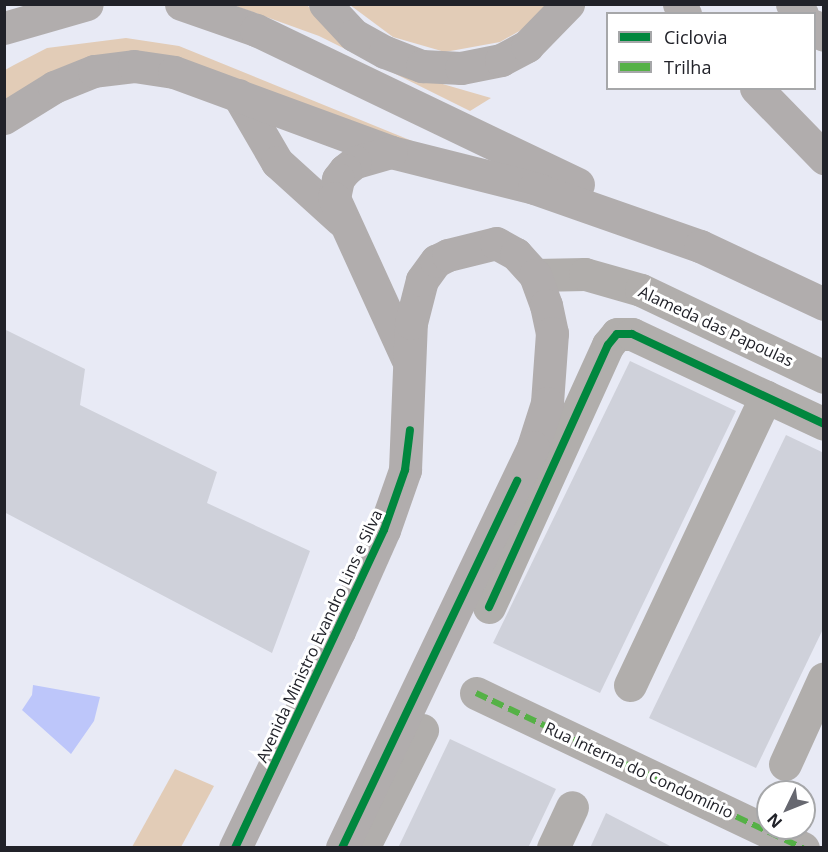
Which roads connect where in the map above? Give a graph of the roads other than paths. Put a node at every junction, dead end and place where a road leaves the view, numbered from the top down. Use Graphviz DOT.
graph roads {
  1 [pos="10,4"];
  2 [pos="87,4"];
  3 [pos="181,4"];
  4 [pos="325,4"];
  5 [pos="568,4"];
  6 [pos="4,8"];
  7 [pos="4,28"];
  8 [pos="758,90"];
  9 [pos="238,94"];
  10 [pos="4,118"];
  11 [pos="391,152"];
  12 [pos="824,158"];
  13 [pos="341,220"];
  14 [pos="700,246"];
  15 [pos="436,261"];
  16 [pos="535,275"];
  17 [pos="376,287"];
  18 [pos="824,304"];
  19 [pos="410,365"];
  20 [pos="824,377"];
  21 [pos="766,396"];
  22 [pos="824,424"];
  23 [pos="489,608"];
  24 [pos="824,678"];
  25 [pos="630,685"];
  26 [pos="476,693"];
  27 [pos="422,730"];
  28 [pos="785,764"];
  29 [pos="572,807"];
  30 [pos="235,848"];
  31 [pos="342,848"];
  32 [pos="363,848"];
  33 [pos="553,848"];
  34 [pos="802,848"];
  1 -- 6 [label="main road"];
  2 -- 7 [label="main road"];
  3 -- 14 [label="main road"];
  4 -- 5 [label="main road"];
  8 -- 12 [label="main road"];
  9 -- 10 [label="main road"];
  9 -- 11 [label="main road"];
  9 -- 13 [label="main road"];
  11 -- 13 [label="main road"];
  11 -- 14 [label="main road"];
  13 -- 17 [label="main road"];
  14 -- 18 [label="main road"];
  15 -- 16 [label="main road"];
  15 -- 17 [label="main road"];
  15 -- 19 [label="main road, Avenida Ministro Evandro Lins e Silva"];
  16 -- 20 [label="street, Alameda das Papoulas"];
  16 -- 31 [label="main road"];
  17 -- 19 [label="main road"];
  19 -- 30 [label="main road, Avenida Ministro Evandro Lins e Silva"];
  21 -- 22 [label="street"];
  21 -- 23 [label="street"];
  21 -- 25 [label="street"];
  24 -- 28 [label="street"];
  26 -- 34 [label="street, Rua Interna do Condomínio"];
  27 -- 32 [label="street"];
  29 -- 33 [label="street"];
}
